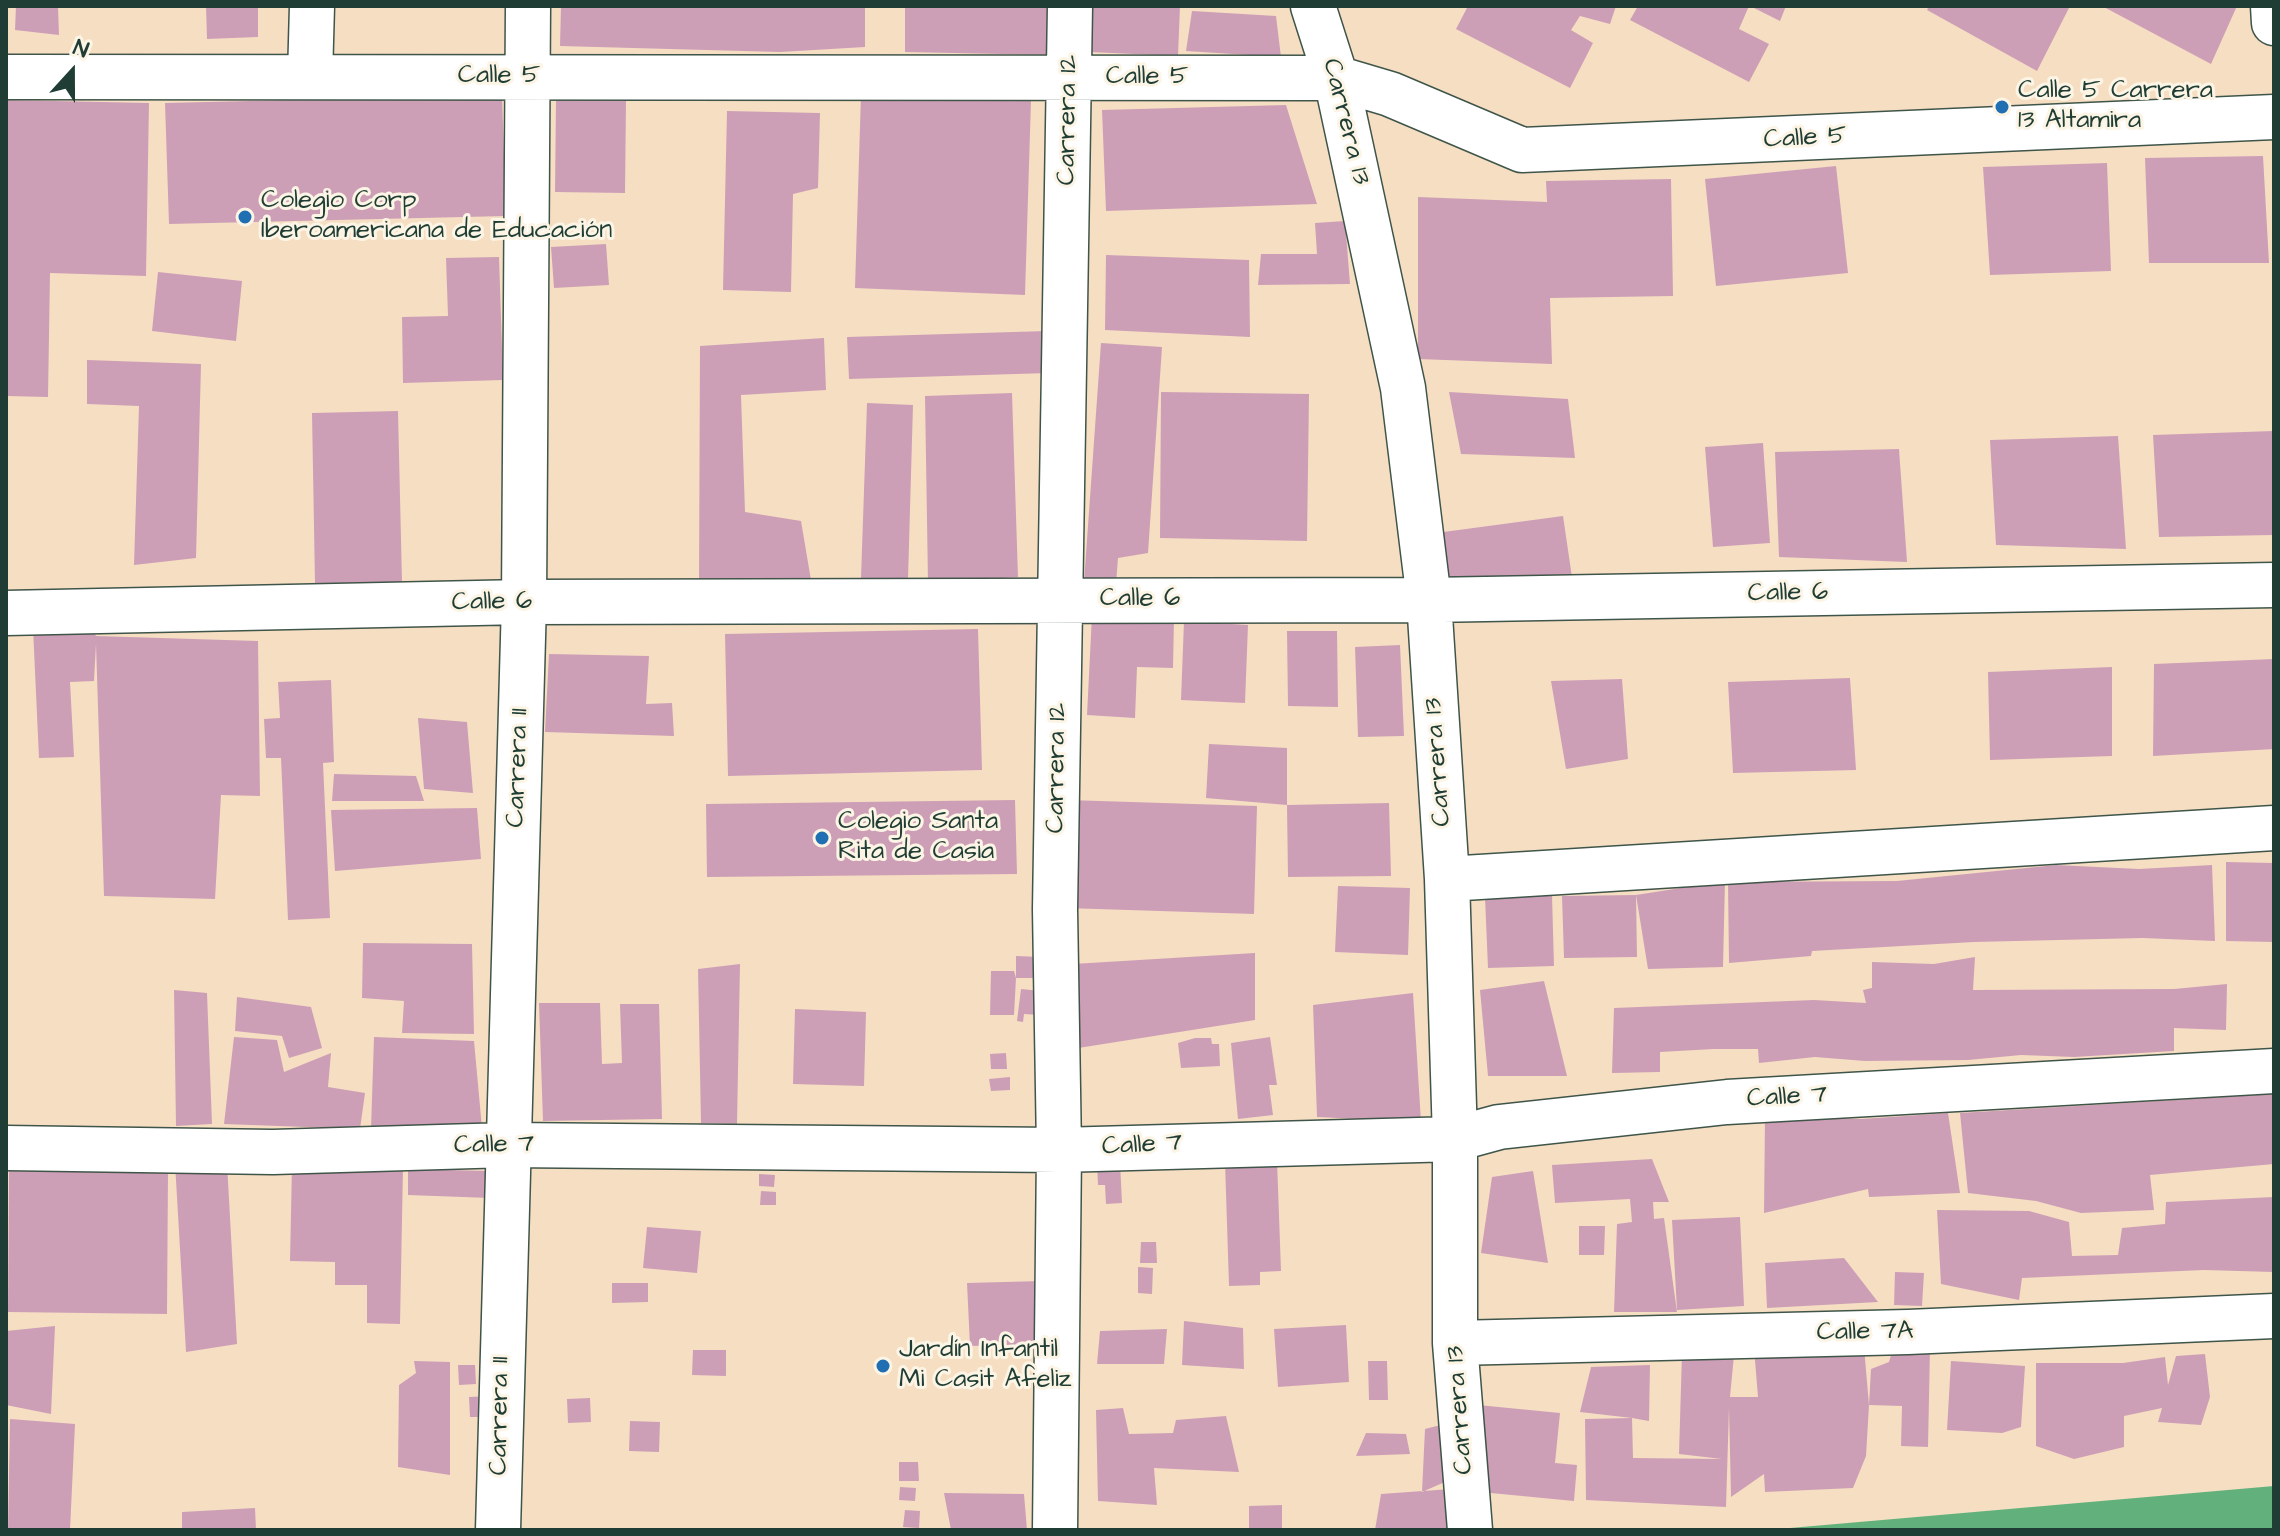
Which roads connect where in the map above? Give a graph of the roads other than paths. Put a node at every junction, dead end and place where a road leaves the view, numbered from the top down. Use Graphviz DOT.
graph roads {
  1 [pos="312,6"];
  2 [pos="528,6"];
  3 [pos="1070,6"];
  4 [pos="1313,6"];
  5 [pos="2273,6"];
  6 [pos="2274,23"];
  7 [pos="527,76"];
  8 [pos="6,77"];
  9 [pos="310,77"];
  10 [pos="1071,78"];
  11 [pos="1336,78"];
  12 [pos="2274,117"];
  13 [pos="2274,585"];
  14 [pos="1061,599"];
  15 [pos="1429,600"];
  16 [pos="524,602"];
  17 [pos="6,613"];
  18 [pos="2274,828"];
  19 [pos="1447,879"];
  20 [pos="2274,1071"];
  21 [pos="1455,1139"];
  22 [pos="508,1145"];
  23 [pos="6,1148"];
  24 [pos="1059,1150"];
  25 [pos="2274,1316"];
  26 [pos="1455,1343"];
  27 [pos="498,1530"];
  28 [pos="1055,1530"];
  29 [pos="1470,1530"];
  1 -- 9 [label="street"];
  2 -- 7 [label="street, Carrera 11"];
  3 -- 10 [label="street, Carrera 12"];
  4 -- 11 [label="street, Carrera 13"];
  5 -- 6 [label="street"];
  7 -- 9 [label="street, Calle 5"];
  7 -- 10 [label="street, Calle 5"];
  7 -- 16 [label="street, Carrera 11"];
  8 -- 9 [label="street, Calle 5"];
  10 -- 11 [label="street, Calle 5"];
  10 -- 14 [label="street, Carrera 12"];
  11 -- 12 [label="street, Calle 5"];
  11 -- 15 [label="street, Carrera 13"];
  13 -- 15 [label="street, Calle 6"];
  14 -- 15 [label="street, Calle 6"];
  14 -- 16 [label="street, Calle 6"];
  14 -- 24 [label="street, Carrera 12"];
  15 -- 19 [label="street, Carrera 13"];
  16 -- 17 [label="street, Calle 6"];
  16 -- 22 [label="street, Carrera 11"];
  18 -- 19 [label="street"];
  19 -- 21 [label="street, Carrera 13"];
  20 -- 21 [label="street, Calle 7"];
  21 -- 24 [label="street, Calle 7"];
  21 -- 26 [label="street, Carrera 13"];
  22 -- 23 [label="street, Calle 7"];
  22 -- 24 [label="street, Calle 7"];
  22 -- 27 [label="street, Carrera 11"];
  24 -- 28 [label="street, Carrera 12"];
  25 -- 26 [label="street, Calle 7A"];
  26 -- 29 [label="street, Carrera 13"];
}
